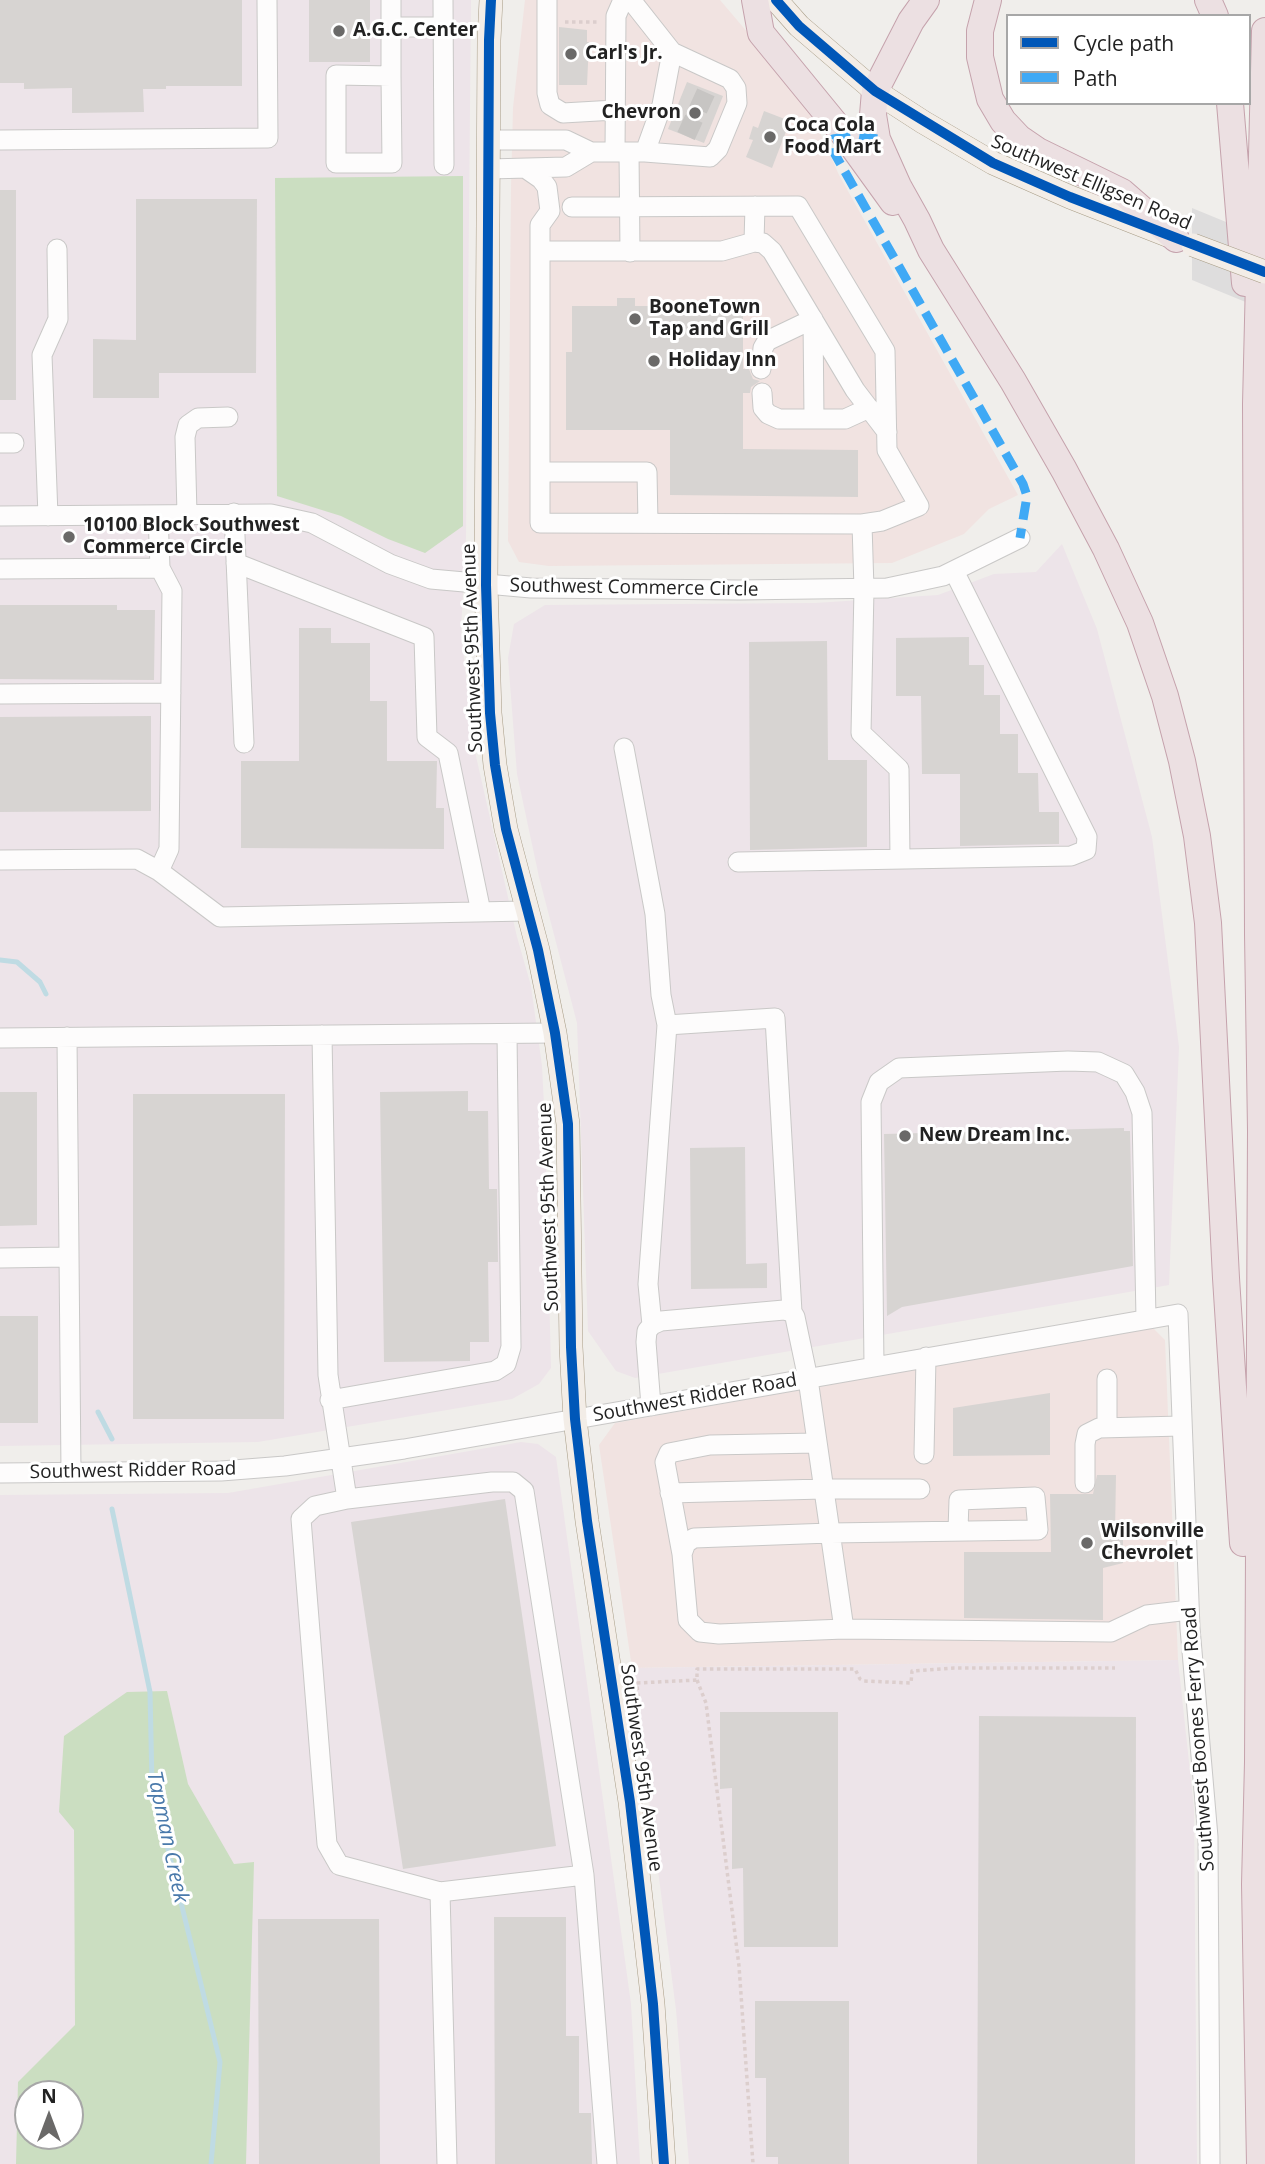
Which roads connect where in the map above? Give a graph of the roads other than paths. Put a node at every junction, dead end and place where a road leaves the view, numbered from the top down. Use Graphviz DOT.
graph roads {
  1 [pos="267,0"];
  2 [pos="391,0"];
  3 [pos="443,0"];
  4 [pos="491,0"];
  5 [pos="547,0"];
  6 [pos="623,0"];
  7 [pos="631,0"];
  8 [pos="755,0"];
  9 [pos="776,0"];
  10 [pos="926,0"];
  11 [pos="988,0"];
  12 [pos="391,27"];
  13 [pos="443,27"];
  14 [pos="1265,31"];
  15 [pos="672,52"];
  16 [pos="391,76"];
  17 [pos="875,91"];
  18 [pos="1230,105"];
  19 [pos="615,110"];
  20 [pos="686,136"];
  21 [pos="0,140"];
  22 [pos="488,140"];
  23 [pos="591,152"];
  24 [pos="630,152"];
  25 [pos="678,155"];
  26 [pos="444,164"];
  27 [pos="489,169"];
  28 [pos="528,170"];
  29 [pos="572,206"];
  30 [pos="629,206"];
  31 [pos="755,206"];
  32 [pos="754,242"];
  33 [pos="1184,242"];
  34 [pos="57,249"];
  35 [pos="931,250"];
  36 [pos="540,251"];
  37 [pos="630,252"];
  38 [pos="1265,272"];
  39 [pos="813,319"];
  40 [pos="761,369"];
  41 [pos="762,393"];
  42 [pos="1256,404"];
  43 [pos="869,408"];
  44 [pos="228,417"];
  45 [pos="814,419"];
  46 [pos="887,432"];
  47 [pos="541,472"];
  48 [pos="234,513"];
  49 [pos="187,514"];
  50 [pos="158,515"];
  51 [pos="0,516"];
  52 [pos="48,516"];
  53 [pos="648,523"];
  54 [pos="862,524"];
  55 [pos="1020,538"];
  56 [pos="236,563"];
  57 [pos="160,568"];
  58 [pos="0,569"];
  59 [pos="954,571"];
  60 [pos="486,585"];
  61 [pos="864,589"];
  62 [pos="171,693"];
  63 [pos="0,694"];
  64 [pos="244,743"];
  65 [pos="624,748"];
  66 [pos="900,859"];
  67 [pos="0,860"];
  68 [pos="738,862"];
  69 [pos="159,871"];
  70 [pos="527,911"];
  71 [pos="481,912"];
  72 [pos="667,1025"];
  73 [pos="555,1033"];
  74 [pos="507,1034"];
  75 [pos="322,1035"];
  76 [pos="0,1038"];
  77 [pos="68,1038"];
  78 [pos="69,1257"];
  79 [pos="0,1258"];
  80 [pos="792,1311"];
  81 [pos="1178,1314"];
  82 [pos="1146,1320"];
  83 [pos="652,1325"];
  84 [pos="926,1357"];
  85 [pos="874,1366"];
  86 [pos="807,1379"];
  87 [pos="1107,1379"];
  88 [pos="330,1400"];
  89 [pos="651,1406"];
  90 [pos="575,1419"];
  91 [pos="1182,1426"];
  92 [pos="1107,1427"];
  93 [pos="816,1443"];
  94 [pos="924,1454"];
  95 [pos="340,1458"];
  96 [pos="71,1472"];
  97 [pos="0,1473"];
  98 [pos="1085,1483"];
  99 [pos="822,1489"];
  100 [pos="920,1489"];
  101 [pos="670,1493"];
  102 [pos="347,1499"];
  103 [pos="958,1530"];
  104 [pos="830,1533"];
  105 [pos="682,1554"];
  106 [pos="1189,1610"];
  107 [pos="844,1629"];
  108 [pos="1258,1762"];
  109 [pos="584,1875"];
  110 [pos="440,1892"];
  111 [pos="447,2164"];
  112 [pos="607,2164"];
  113 [pos="664,2164"];
  114 [pos="1210,2164"];
  115 [pos="1260,2164"];
  1 -- 21 [label="street"];
  2 -- 12 [label="street"];
  3 -- 13 [label="street"];
  4 -- 22 [label="main road, Southwest 95th Avenue"];
  5 -- 19 [label="street"];
  6 -- 19 [label="street"];
  7 -- 15 [label="street"];
  8 -- 35 [label="highway"];
  9 -- 17 [label="main road"];
  10 -- 17 [label="highway"];
  11 -- 33 [label="highway"];
  12 -- 13 [label="street"];
  12 -- 16 [label="street"];
  13 -- 26 [label="street"];
  14 -- 42 [label="highway"];
  15 -- 24 [label="street"];
  15 -- 25 [label="street"];
  16 -- 16 [label="street"];
  17 -- 33 [label="main road, Southwest Elligsen Road"];
  17 -- 35 [label="highway"];
  18 -- 42 [label="highway"];
  19 -- 24 [label="street"];
  20 -- 25 [label="street"];
  22 -- 23 [label="street"];
  22 -- 27 [label="main road, Southwest 95th Avenue"];
  23 -- 24 [label="street"];
  23 -- 28 [label="street"];
  24 -- 25 [label="street"];
  24 -- 30 [label="street"];
  27 -- 28 [label="street"];
  27 -- 60 [label="main road, Southwest 95th Avenue"];
  28 -- 36 [label="street"];
  29 -- 30 [label="street"];
  30 -- 31 [label="street"];
  30 -- 37 [label="street"];
  31 -- 32 [label="street"];
  31 -- 46 [label="street"];
  32 -- 37 [label="street"];
  32 -- 39 [label="street"];
  33 -- 38 [label="main road, Southwest Elligsen Road, bridge"];
  34 -- 52 [label="street"];
  35 -- 108 [label="highway"];
  36 -- 37 [label="street"];
  36 -- 47 [label="street"];
  39 -- 40 [label="street"];
  39 -- 43 [label="street"];
  39 -- 45 [label="street"];
  41 -- 45 [label="street"];
  42 -- 108 [label="highway"];
  43 -- 45 [label="street"];
  43 -- 46 [label="street"];
  44 -- 49 [label="street"];
  46 -- 54 [label="street"];
  47 -- 53 [label="street"];
  47 -- 53 [label="street"];
  48 -- 49 [label="street, Southwest Commerce Circle"];
  48 -- 56 [label="street"];
  48 -- 60 [label="street, Southwest Commerce Circle"];
  49 -- 50 [label="street, Southwest Commerce Circle"];
  50 -- 52 [label="street, Southwest Commerce Circle"];
  50 -- 57 [label="street"];
  51 -- 52 [label="street, Southwest Commerce Circle"];
  53 -- 54 [label="street"];
  54 -- 61 [label="street"];
  55 -- 59 [label="street, Southwest Commerce Circle"];
  56 -- 64 [label="street"];
  56 -- 71 [label="street"];
  57 -- 58 [label="street"];
  57 -- 62 [label="street"];
  59 -- 61 [label="street, Southwest Commerce Circle"];
  59 -- 66 [label="street"];
  60 -- 61 [label="street, Southwest Commerce Circle"];
  60 -- 70 [label="main road, Southwest 95th Avenue"];
  61 -- 66 [label="street"];
  62 -- 63 [label="street"];
  62 -- 69 [label="street"];
  65 -- 72 [label="street"];
  66 -- 68 [label="street"];
  67 -- 69 [label="street"];
  69 -- 71 [label="street"];
  70 -- 71 [label="street"];
  70 -- 73 [label="main road, Southwest 95th Avenue"];
  72 -- 80 [label="street"];
  72 -- 83 [label="street"];
  73 -- 74 [label="street"];
  73 -- 90 [label="main road, Southwest 95th Avenue"];
  74 -- 75 [label="street"];
  74 -- 88 [label="street"];
  75 -- 77 [label="street"];
  75 -- 88 [label="street"];
  76 -- 77 [label="street"];
  77 -- 78 [label="street"];
  78 -- 79 [label="street"];
  78 -- 96 [label="street"];
  80 -- 83 [label="street"];
  80 -- 86 [label="street"];
  81 -- 82 [label="street, Southwest Ridder Road"];
  81 -- 91 [label="street, Southwest Boones Ferry Road"];
  82 -- 84 [label="street, Southwest Ridder Road"];
  82 -- 85 [label="street"];
  83 -- 89 [label="street"];
  84 -- 85 [label="street, Southwest Ridder Road"];
  84 -- 94 [label="street"];
  85 -- 86 [label="street, Southwest Ridder Road"];
  86 -- 89 [label="street, Southwest Ridder Road"];
  86 -- 93 [label="street"];
  87 -- 92 [label="street"];
  88 -- 95 [label="street"];
  89 -- 90 [label="street, Southwest Ridder Road"];
  90 -- 95 [label="street, Southwest Ridder Road"];
  90 -- 113 [label="main road, Southwest 95th Avenue"];
  91 -- 92 [label="street"];
  91 -- 106 [label="street, Southwest Boones Ferry Road"];
  92 -- 98 [label="street"];
  93 -- 99 [label="street"];
  93 -- 101 [label="street"];
  95 -- 96 [label="street, Southwest Ridder Road"];
  95 -- 102 [label="street"];
  96 -- 97 [label="street, Southwest Ridder Road"];
  99 -- 100 [label="street"];
  99 -- 101 [label="street"];
  99 -- 104 [label="street"];
  101 -- 105 [label="street"];
  102 -- 109 [label="street"];
  102 -- 110 [label="street"];
  103 -- 104 [label="street"];
  104 -- 105 [label="street"];
  104 -- 107 [label="street"];
  105 -- 107 [label="street"];
  106 -- 107 [label="street"];
  106 -- 114 [label="street, Southwest Boones Ferry Road"];
  108 -- 115 [label="highway"];
  109 -- 110 [label="street"];
  109 -- 112 [label="street"];
  110 -- 111 [label="street"];
}
